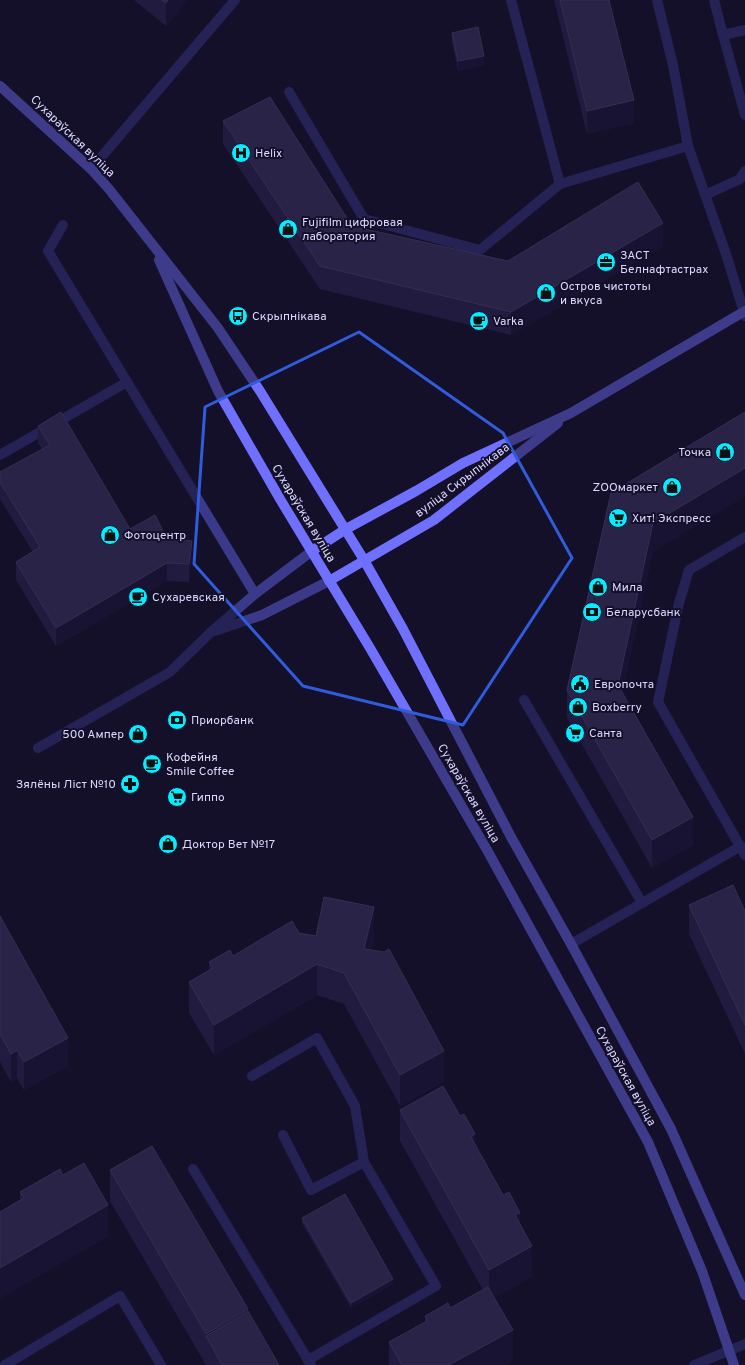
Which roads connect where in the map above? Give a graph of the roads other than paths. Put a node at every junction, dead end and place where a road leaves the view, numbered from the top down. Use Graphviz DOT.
graph roads {
  1 [pos="235,0"];
  2 [pos="512,0"];
  3 [pos="657,0"];
  4 [pos="714,0"];
  5 [pos="745,30"];
  6 [pos="723,35"];
  7 [pos="0,86"];
  8 [pos="289,92"];
  9 [pos="745,115"];
  10 [pos="688,146"];
  11 [pos="91,169"];
  12 [pos="745,171"];
  13 [pos="560,184"];
  14 [pos="705,195"];
  15 [pos="63,224"];
  16 [pos="153,247"];
  17 [pos="744,313"];
  18 [pos="127,382"];
  19 [pos="570,414"];
  20 [pos="0,455"];
  21 [pos="346,530"];
  22 [pos="745,537"];
  23 [pos="312,551"];
  24 [pos="364,560"];
  25 [pos="329,581"];
  26 [pos="255,594"];
  27 [pos="210,633"];
  28 [pos="524,700"];
  29 [pos="38,748"];
  30 [pos="743,850"];
  31 [pos="642,903"];
  32 [pos="571,944"];
  33 [pos="252,1076"];
  34 [pos="283,1134"];
  35 [pos="364,1162"];
  36 [pos="194,1169"];
  37 [pos="745,1296"];
  38 [pos="745,1344"];
  39 [pos="729,1350"];
  40 [pos="310,1363"];
  41 [pos="5,1365"];
  42 [pos="161,1365"];
  43 [pos="694,1365"];
  44 [pos="734,1365"];
  1 -- 11 [label="street"];
  2 -- 13 [label="street"];
  3 -- 10 [label="street"];
  4 -- 6 [label="street"];
  5 -- 6 [label="street"];
  6 -- 9 [label="street"];
  7 -- 11 [label="main road, Сухараўская вуліца"];
  8 -- 13 [label="street"];
  10 -- 13 [label="street"];
  10 -- 14 [label="street"];
  11 -- 16 [label="main road, Сухараўская вуліца"];
  12 -- 14 [label="street"];
  14 -- 17 [label="street"];
  15 -- 18 [label="street"];
  16 -- 21 [label="main road, Сухараўская вуліца"];
  16 -- 23 [label="main road, Сухараўская вуліца"];
  17 -- 19 [label="main road, вуліца Скрыпнікава"];
  18 -- 20 [label="street"];
  18 -- 26 [label="street"];
  19 -- 21 [label="main road, вуліца Скрыпнікава"];
  19 -- 24 [label="main road, вуліца Скрыпнікава"];
  21 -- 23 [label="main road, вуліца Скрыпнікава"];
  21 -- 24 [label="main road, Сухараўская вуліца"];
  22 -- 30 [label="street"];
  23 -- 25 [label="main road, Сухараўская вуліца"];
  23 -- 26 [label="street"];
  24 -- 25 [label="main road, вуліца Скрыпнікава"];
  24 -- 32 [label="main road, Сухараўская вуліца"];
  25 -- 27 [label="street"];
  25 -- 39 [label="main road, Сухараўская вуліца"];
  26 -- 27 [label="street"];
  27 -- 29 [label="street"];
  28 -- 31 [label="street"];
  30 -- 31 [label="street"];
  31 -- 32 [label="street"];
  32 -- 37 [label="main road, Сухараўская вуліца"];
  33 -- 35 [label="street"];
  34 -- 35 [label="street"];
  35 -- 40 [label="street"];
  36 -- 40 [label="street"];
  38 -- 39 [label="street"];
  39 -- 43 [label="street"];
  39 -- 44 [label="main road, Сухараўская вуліца"];
  41 -- 42 [label="street"];
}
